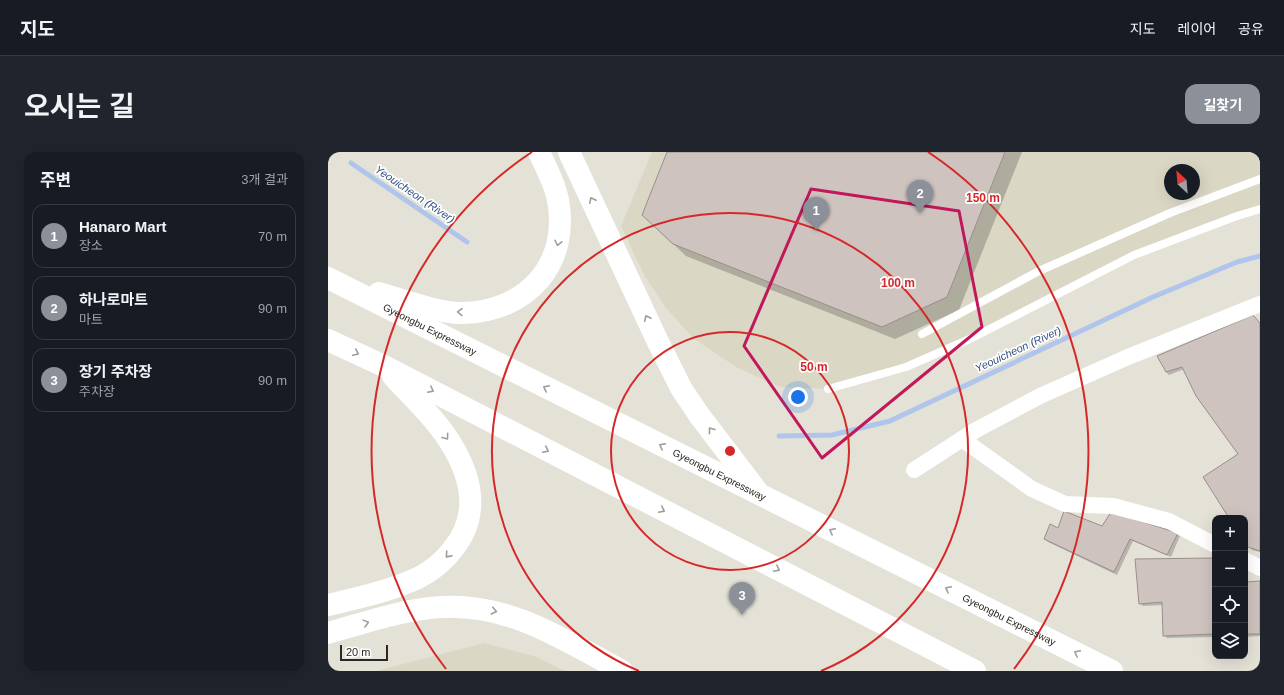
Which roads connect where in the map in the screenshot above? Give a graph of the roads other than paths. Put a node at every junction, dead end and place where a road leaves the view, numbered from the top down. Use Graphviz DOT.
graph roads {
  1 [pos="539,152"];
  2 [pos="569,152"];
  3 [pos="1260,180"];
  4 [pos="1260,209"];
  5 [pos="330,280"];
  6 [pos="1260,304"];
  7 [pos="922,334"];
  8 [pos="328,340"];
  9 [pos="384,366"];
  10 [pos="828,389"];
  11 [pos="962,439"];
  12 [pos="914,470"];
  13 [pos="760,495"];
  14 [pos="1212,542"];
  15 [pos="1248,562"];
  16 [pos="1260,568"];
  17 [pos="328,605"];
  18 [pos="328,633"];
  19 [pos="1115,670"];
  20 [pos="622,671"];
  21 [pos="975,671"];
  1 -- 5 [label="highway, one-way"];
  13 -- 2 [label="highway, one-way"];
  3 -- 7 [label="lane"];
  4 -- 10 [label="lane"];
  13 -- 5 [label="highway, Gyeongbu Expressway, one-way"];
  6 -- 11 [label="street"];
  8 -- 9 [label="highway, one-way"];
  9 -- 17 [label="highway, one-way"];
  9 -- 21 [label="highway, one-way"];
  11 -- 12 [label="street"];
  11 -- 14 [label="street"];
  19 -- 13 [label="highway, Gyeongbu Expressway, one-way"];
  15 -- 16 [label="street"];
  18 -- 20 [label="highway, one-way"];
}
